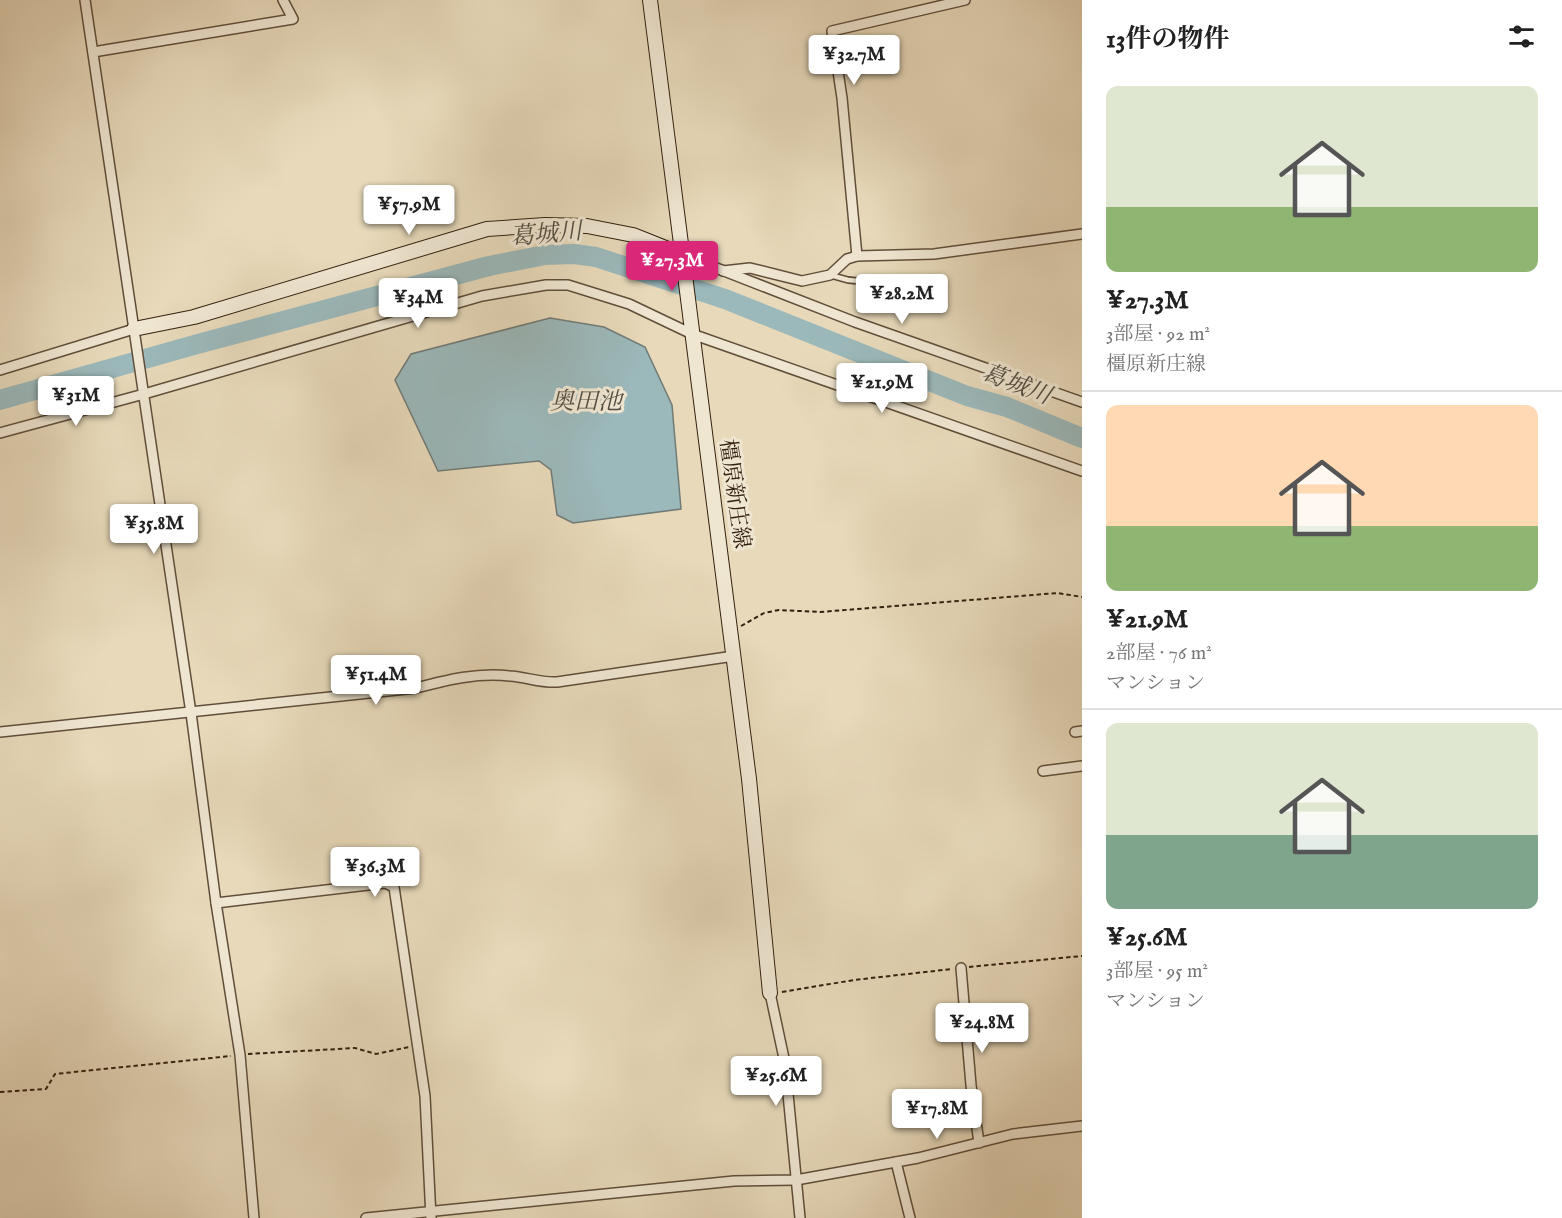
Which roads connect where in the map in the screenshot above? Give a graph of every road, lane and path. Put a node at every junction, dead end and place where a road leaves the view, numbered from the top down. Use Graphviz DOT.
graph roads {
  1 [pos="85,0"];
  2 [pos="283,0"];
  3 [pos="650,0"];
  4 [pos="965,0"];
  5 [pos="93,52"];
  6 [pos="1082,234"];
  7 [pos="857,256"];
  8 [pos="683,259"];
  9 [pos="723,272"];
  10 [pos="830,275"];
  11 [pos="901,285"];
  12 [pos="135,333"];
  13 [pos="692,334"];
  14 [pos="0,370"];
  15 [pos="143,391"];
  16 [pos="1082,402"];
  17 [pos="0,434"];
  18 [pos="1082,471"];
  19 [pos="1082,597"];
  20 [pos="731,632"];
  21 [pos="734,656"];
  22 [pos="191,713"];
  23 [pos="0,732"];
  24 [pos="1082,766"];
  25 [pos="1044,771"];
  26 [pos="216,903"];
  27 [pos="1082,956"];
  28 [pos="961,968"];
  29 [pos="770,993"];
  30 [pos="418,1045"];
  31 [pos="240,1055"];
  32 [pos="0,1092"];
  33 [pos="1082,1126"];
  34 [pos="979,1143"];
  35 [pos="896,1162"];
  36 [pos="796,1180"];
  37 [pos="430,1214"];
  38 [pos="254,1218"];
  39 [pos="366,1218"];
  40 [pos="800,1218"];
  41 [pos="910,1218"];
  1 -- 5 [label="street"];
  2 -- 5 [label="street"];
  3 -- 8 [label="main road, 橿原新庄線"];
  4 -- 7 [label="street"];
  5 -- 12 [label="street"];
  6 -- 7 [label="street"];
  7 -- 10 [label="street"];
  8 -- 9 [label="street"];
  8 -- 12 [label="main road"];
  8 -- 13 [label="main road, 橿原新庄線"];
  9 -- 10 [label="street"];
  9 -- 16 [label="street"];
  10 -- 11 [label="lane"];
  12 -- 14 [label="street"];
  12 -- 15 [label="street"];
  13 -- 15 [label="street"];
  13 -- 18 [label="street"];
  13 -- 20 [label="main road, 橿原新庄線"];
  15 -- 17 [label="street"];
  15 -- 22 [label="street"];
  19 -- 20 [label="path"];
  20 -- 21 [label="main road, 橿原新庄線"];
  21 -- 22 [label="street"];
  21 -- 29 [label="main road, 橿原新庄線"];
  22 -- 23 [label="street"];
  22 -- 26 [label="street"];
  24 -- 25 [label="street"];
  26 -- 30 [label="street"];
  26 -- 31 [label="street"];
  27 -- 28 [label="path"];
  28 -- 29 [label="path"];
  28 -- 34 [label="street"];
  29 -- 36 [label="street"];
  30 -- 31 [label="path"];
  30 -- 37 [label="street"];
  31 -- 32 [label="path"];
  31 -- 38 [label="street"];
  33 -- 34 [label="street"];
  34 -- 35 [label="street"];
  35 -- 36 [label="street"];
  35 -- 41 [label="street"];
  36 -- 37 [label="street"];
  36 -- 40 [label="street"];
  37 -- 39 [label="street"];
}
